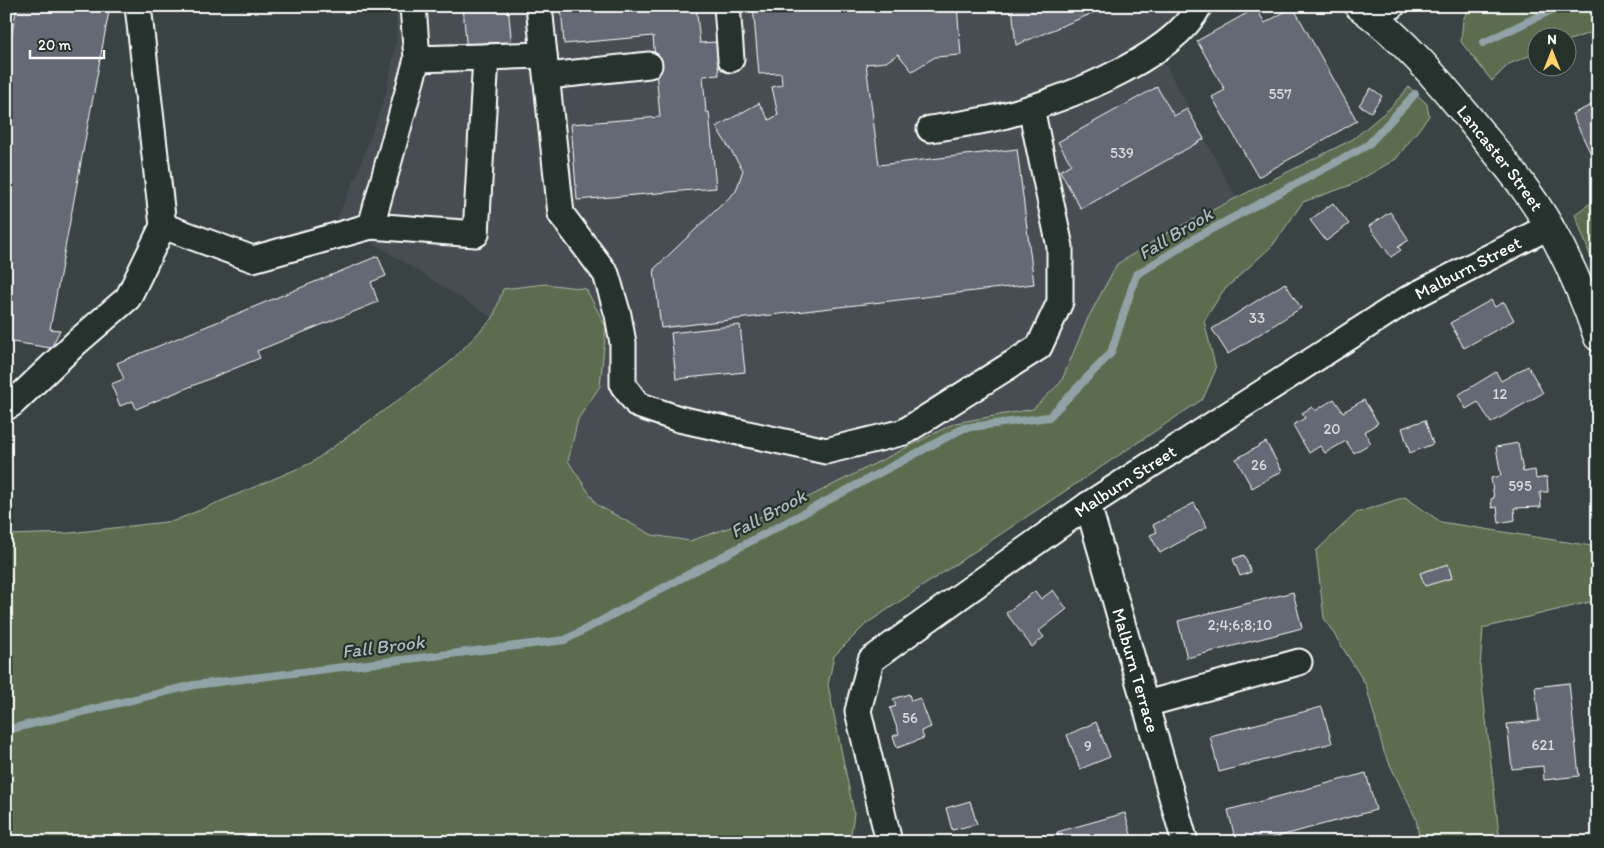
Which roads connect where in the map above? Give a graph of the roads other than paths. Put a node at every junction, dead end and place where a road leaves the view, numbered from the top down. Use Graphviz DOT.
graph roads {
  1 [pos="138,6"];
  2 [pos="413,6"];
  3 [pos="538,6"];
  4 [pos="727,6"];
  5 [pos="1199,6"];
  6 [pos="1374,9"];
  7 [pos="486,57"];
  8 [pos="416,59"];
  9 [pos="731,59"];
  10 [pos="546,65"];
  11 [pos="649,65"];
  12 [pos="1031,108"];
  13 [pos="930,129"];
  14 [pos="163,226"];
  15 [pos="372,226"];
  16 [pos="1550,226"];
  17 [pos="1598,337"];
  18 [pos="6,407"];
  19 [pos="1088,505"];
  20 [pos="1299,662"];
  21 [pos="1146,704"];
  22 [pos="1184,839"];
  23 [pos="889,842"];
  1 -- 14 [label="street"];
  2 -- 8 [label="street"];
  3 -- 10 [label="street"];
  4 -- 9 [label="street"];
  5 -- 12 [label="street"];
  6 -- 16 [label="main road, Lancaster Street"];
  7 -- 8 [label="street"];
  7 -- 10 [label="street"];
  7 -- 15 [label="street"];
  8 -- 15 [label="street"];
  10 -- 11 [label="street"];
  10 -- 12 [label="street"];
  12 -- 13 [label="street"];
  14 -- 15 [label="street"];
  14 -- 18 [label="street"];
  16 -- 17 [label="main road, Lancaster Street"];
  16 -- 19 [label="street, Malburn Street"];
  19 -- 21 [label="street, Malburn Terrace"];
  19 -- 23 [label="street, Malburn Street"];
  20 -- 21 [label="street"];
  21 -- 22 [label="street, Malburn Terrace"];
}
